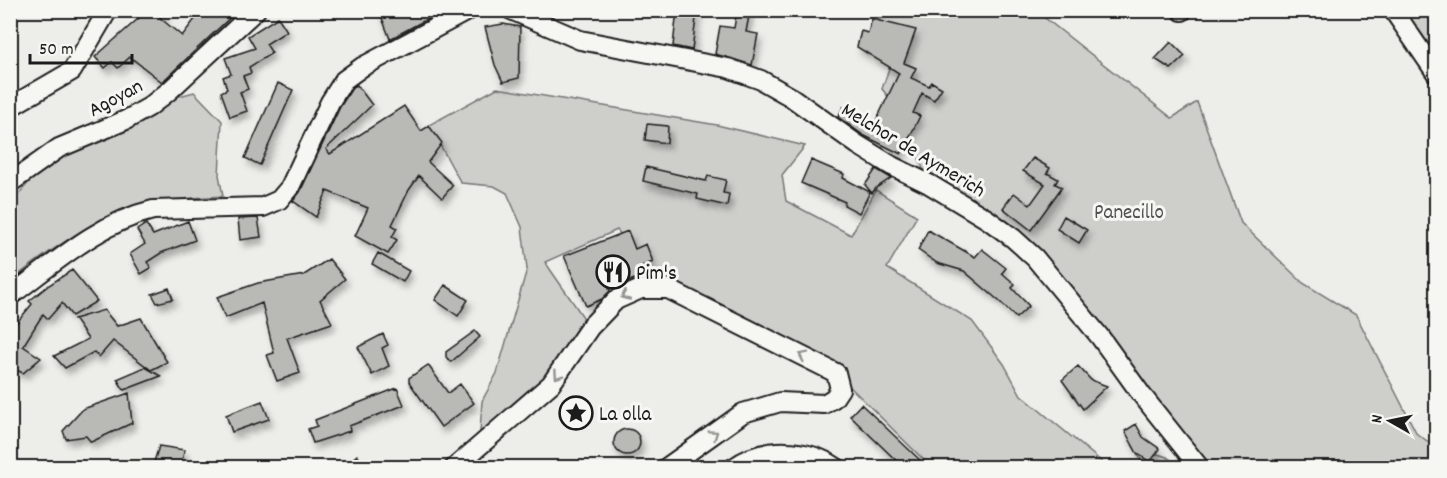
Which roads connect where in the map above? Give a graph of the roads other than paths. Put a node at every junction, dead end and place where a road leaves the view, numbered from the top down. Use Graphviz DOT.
graph roads {
  1 [pos="108,10"];
  2 [pos="256,10"];
  3 [pos="469,10"];
  4 [pos="511,10"];
  5 [pos="1393,10"];
  6 [pos="1437,73"];
  7 [pos="10,107"];
  8 [pos="10,183"];
  9 [pos="10,296"];
  10 [pos="454,468"];
  11 [pos="666,468"];
  12 [pos="734,468"];
  13 [pos="837,468"];
  14 [pos="1200,468"];
  1 -- 7 [label="street"];
  2 -- 8 [label="street, Agoyan"];
  3 -- 9 [label="street"];
  4 -- 14 [label="street, Melchor de Aymerich"];
  5 -- 6 [label="street"];
  11 -- 10 [label="street, one-way"];
  12 -- 13 [label="street"];
}
